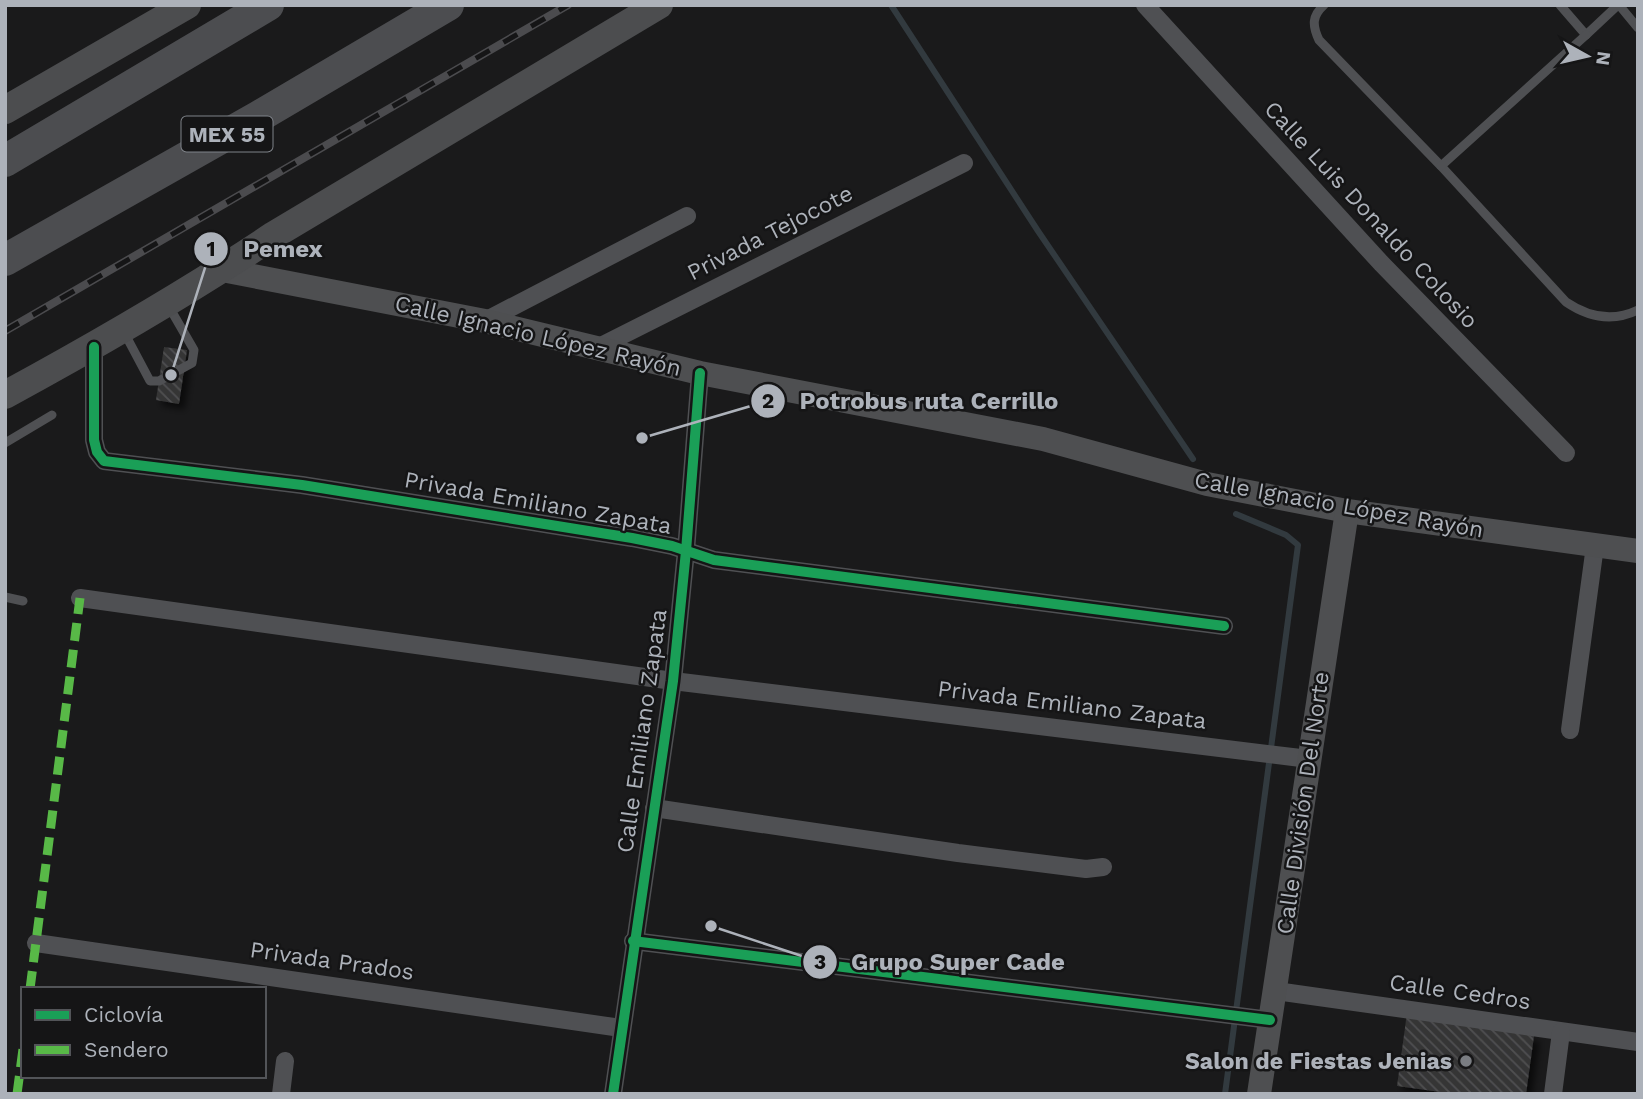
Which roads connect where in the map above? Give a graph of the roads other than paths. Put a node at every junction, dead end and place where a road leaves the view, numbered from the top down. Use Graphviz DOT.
graph roads {
  1 [pos="187,5"];
  2 [pos="268,5"];
  3 [pos="448,5"];
  4 [pos="659,5"];
  5 [pos="1145,5"];
  6 [pos="1324,5"];
  7 [pos="1560,5"];
  8 [pos="1618,5"];
  9 [pos="158,14"];
  10 [pos="1638,28"];
  11 [pos="1586,35"];
  12 [pos="5,110"];
  13 [pos="5,161"];
  14 [pos="964,163"];
  15 [pos="1441,166"];
  16 [pos="687,216"];
  17 [pos="5,260"];
  18 [pos="222,270"];
  19 [pos="166,303"];
  20 [pos="1638,310"];
  21 [pos="485,321"];
  22 [pos="122,329"];
  23 [pos="94,347"];
  24 [pos="597,348"];
  25 [pos="700,373"];
  26 [pos="5,395"];
  27 [pos="52,415"];
  28 [pos="5,443"];
  29 [pos="1566,453"];
  30 [pos="1347,511"];
  31 [pos="1595,546"];
  32 [pos="686,551"];
  33 [pos="1638,551"];
  34 [pos="5,597"];
  35 [pos="80,598"];
  36 [pos="23,601"];
  37 [pos="1224,626"];
  38 [pos="673,681"];
  39 [pos="1570,730"];
  40 [pos="1298,758"];
  41 [pos="654,808"];
  42 [pos="1103,867"];
  43 [pos="633,941"];
  44 [pos="36,943"];
  45 [pos="1276,991"];
  46 [pos="1262,1019"];
  47 [pos="621,1028"];
  48 [pos="1561,1032"];
  49 [pos="1638,1042"];
  50 [pos="285,1061"];
  51 [pos="613,1093"];
  52 [pos="281,1094"];
  53 [pos="618,1094"];
  54 [pos="1259,1094"];
  55 [pos="1553,1094"];
  1 -- 9 [label="main road"];
  2 -- 13 [label="highway"];
  3 -- 17 [label="highway, MEX 55"];
  4 -- 18 [label="main road"];
  5 -- 29 [label="street, Calle Luis Donaldo Colosio"];
  6 -- 15 [label="lane"];
  7 -- 11 [label="lane"];
  8 -- 10 [label="lane"];
  8 -- 11 [label="lane"];
  9 -- 12 [label="main road"];
  11 -- 15 [label="lane"];
  14 -- 24 [label="street, Privada Tejocote"];
  15 -- 20 [label="lane"];
  16 -- 21 [label="street"];
  18 -- 19 [label="main road"];
  18 -- 21 [label="main road, Calle Ignacio López Rayón"];
  19 -- 22 [label="main road"];
  19 -- 22 [label="lane"];
  21 -- 24 [label="main road, Calle Ignacio López Rayón"];
  22 -- 23 [label="main road"];
  23 -- 26 [label="main road"];
  23 -- 32 [label="street, Privada Emiliano Zapata"];
  24 -- 25 [label="main road, Calle Ignacio López Rayón"];
  25 -- 30 [label="main road, Calle Ignacio López Rayón"];
  25 -- 32 [label="street, Calle Emiliano Zapata"];
  27 -- 28 [label="lane"];
  30 -- 31 [label="main road, Calle Ignacio López Rayón"];
  30 -- 40 [label="main road, Calle División Del Norte"];
  31 -- 33 [label="main road, Calle Ignacio López Rayón"];
  31 -- 39 [label="street"];
  32 -- 37 [label="street, Privada Emiliano Zapata"];
  32 -- 38 [label="street, Calle Emiliano Zapata"];
  34 -- 36 [label="lane"];
  35 -- 38 [label="street, Privada Emiliano Zapata"];
  38 -- 40 [label="street, Privada Emiliano Zapata"];
  38 -- 41 [label="street, Calle Emiliano Zapata"];
  40 -- 45 [label="main road, Calle División Del Norte"];
  41 -- 42 [label="street"];
  41 -- 43 [label="street, Calle Emiliano Zapata"];
  43 -- 46 [label="street"];
  43 -- 47 [label="street, Calle Emiliano Zapata"];
  44 -- 47 [label="street, Privada Prados"];
  45 -- 46 [label="main road, Calle División Del Norte"];
  45 -- 48 [label="street, Calle Cedros"];
  46 -- 54 [label="main road, Calle División Del Norte"];
  47 -- 51 [label="street, Calle Emiliano Zapata"];
  48 -- 49 [label="street, Calle Cedros"];
  48 -- 55 [label="street"];
  50 -- 52 [label="street"];
  51 -- 53 [label="street"];
}
